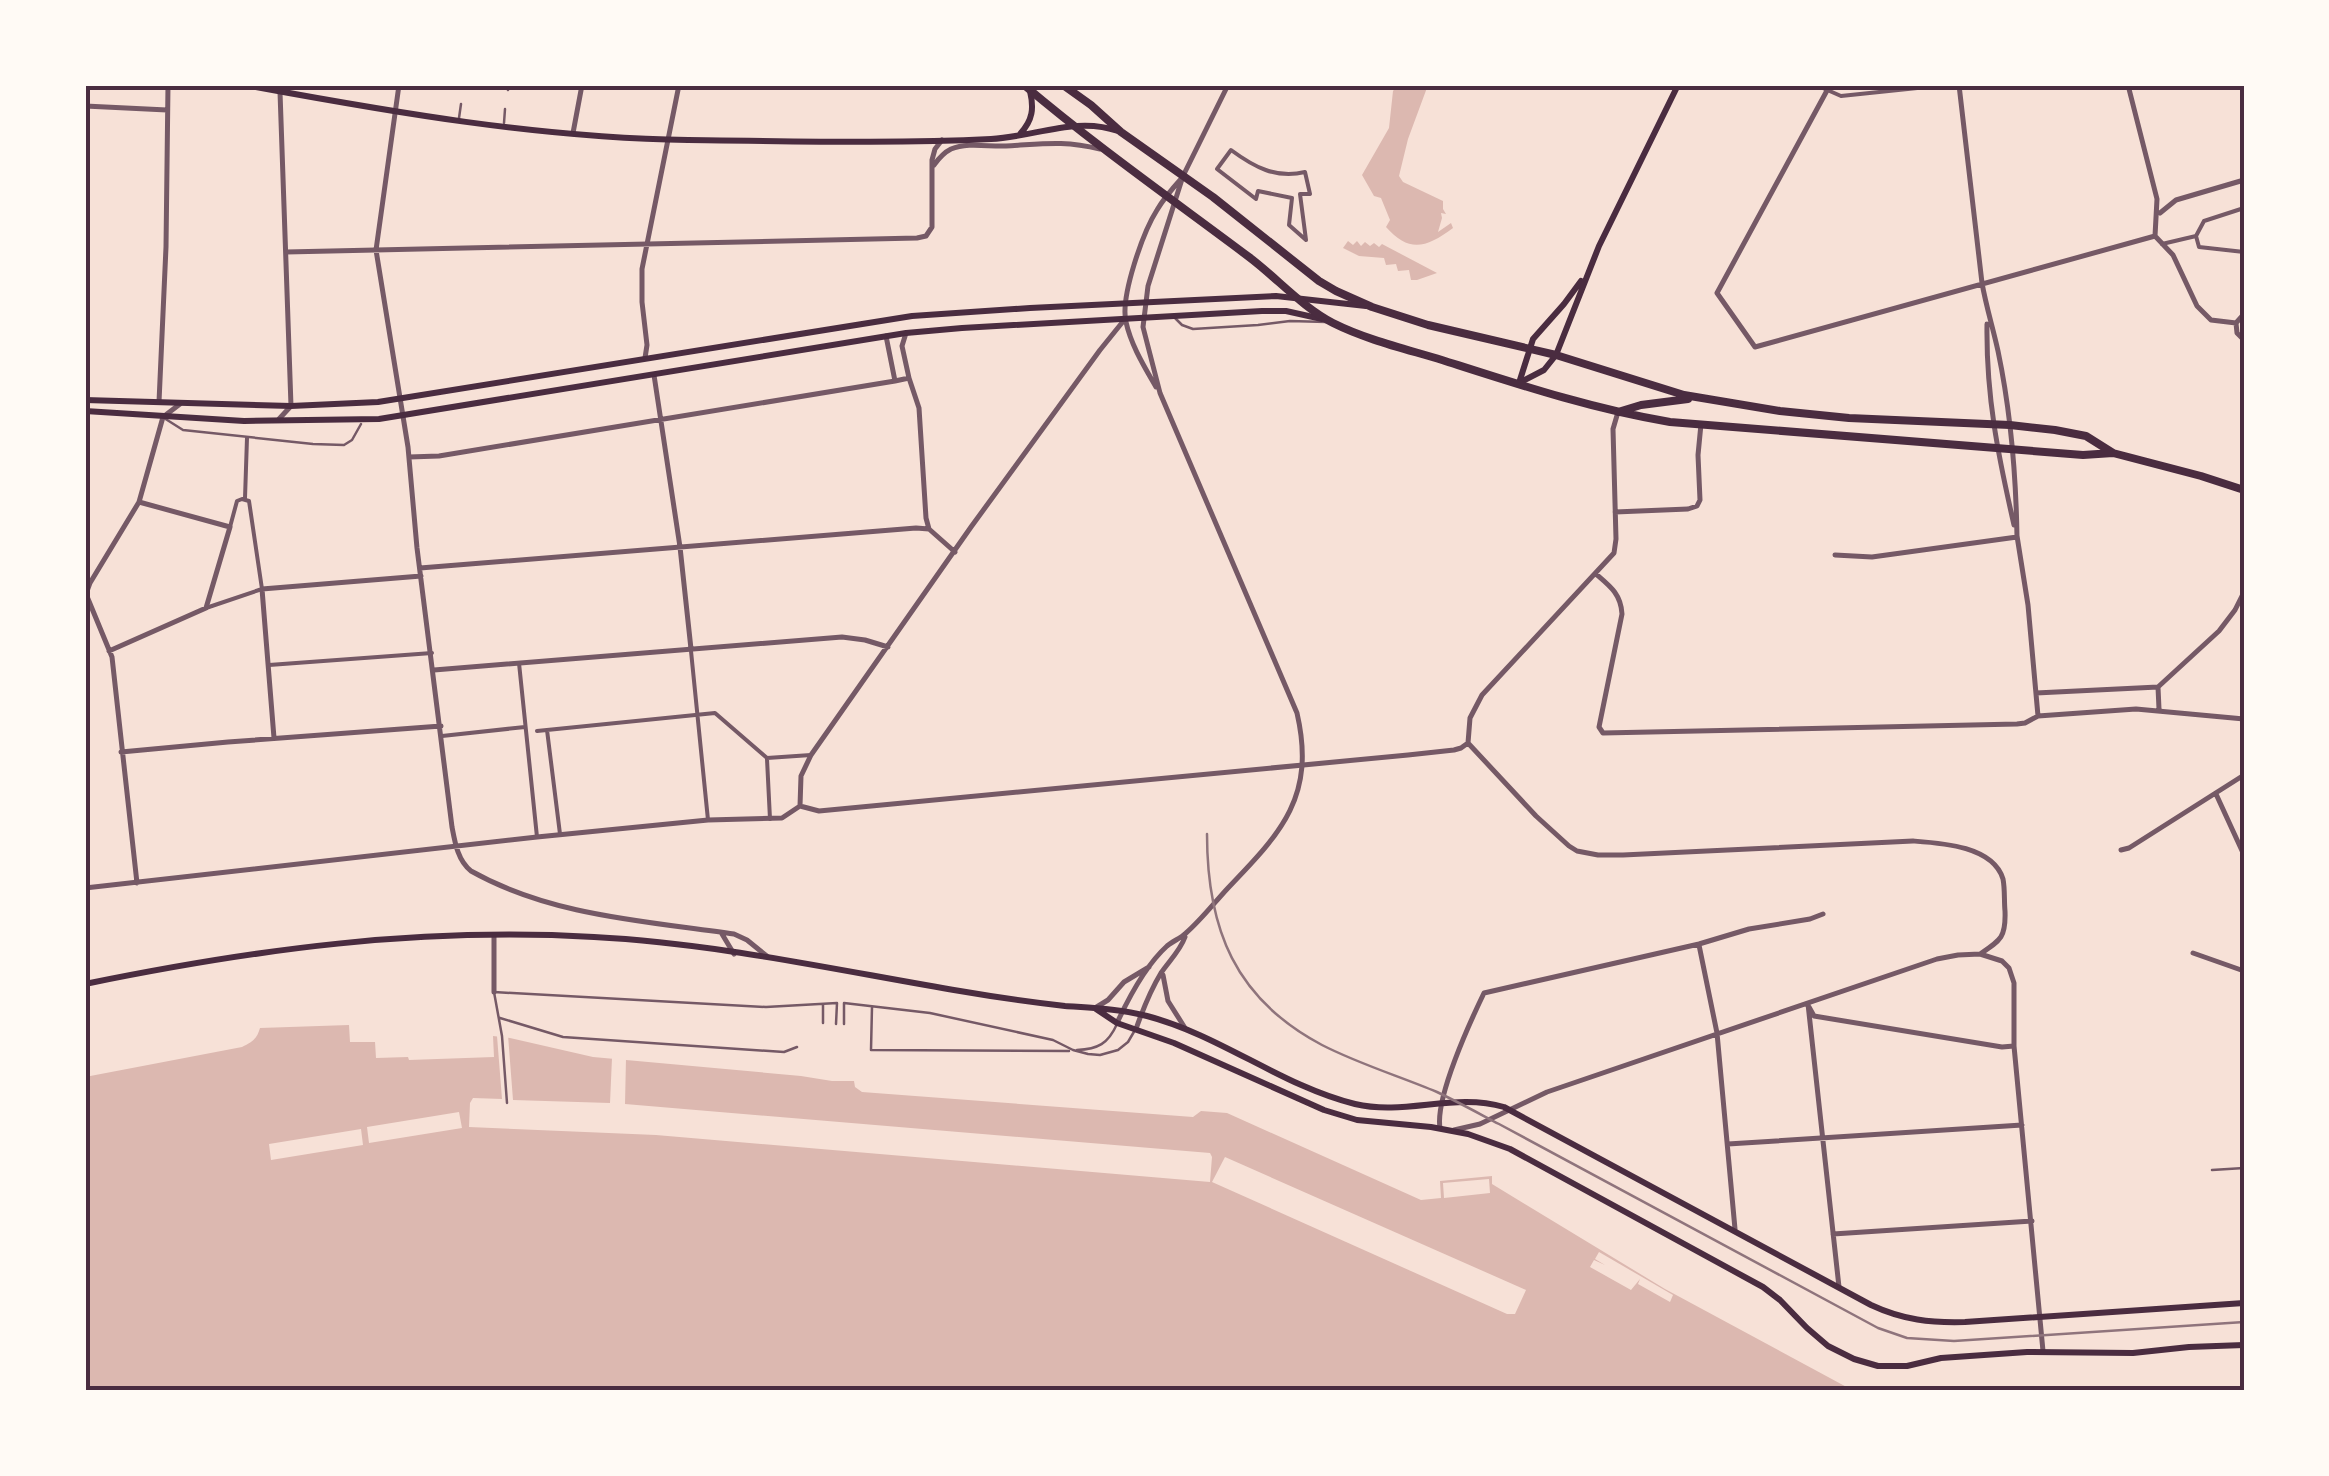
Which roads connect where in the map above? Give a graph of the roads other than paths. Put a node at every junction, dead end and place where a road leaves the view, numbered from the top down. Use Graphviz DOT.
graph roads {
  1 [pos="168,85"];
  2 [pos="246,85"];
  3 [pos="399,85"];
  4 [pos="582,85"];
  5 [pos="678,85"];
  6 [pos="1063,85"];
  7 [pos="1228,85"];
  8 [pos="1678,85"];
  9 [pos="1816,85"];
  10 [pos="2128,85"];
  11 [pos="1959,86"];
  12 [pos="1027,87"];
  13 [pos="1829,88"];
  14 [pos="280,92"];
  15 [pos="461,104"];
  16 [pos="85,106"];
  17 [pos="167,110"];
  18 [pos="506,110"];
  19 [pos="395,112"];
  20 [pos="459,122"];
  21 [pos="1072,126"];
  22 [pos="503,127"];
  23 [pos="1121,132"];
  24 [pos="573,133"];
  25 [pos="1018,136"];
  26 [pos="668,139"];
  27 [pos="942,140"];
  28 [pos="1102,150"];
  29 [pos="1232,150"];
  30 [pos="932,167"];
  31 [pos="1183,176"];
  32 [pos="2244,180"];
  33 [pos="1166,196"];
  34 [pos="1175,203"];
  35 [pos="2244,208"];
  36 [pos="2158,216"];
  37 [pos="2155,236"];
  38 [pos="2196,236"];
  39 [pos="646,244"];
  40 [pos="2162,244"];
  41 [pos="376,250"];
  42 [pos="286,252"];
  43 [pos="2244,252"];
  44 [pos="1586,274"];
  45 [pos="1982,283"];
  46 [pos="1299,297"];
  47 [pos="1145,302"];
  48 [pos="1125,303"];
  49 [pos="1372,306"];
  50 [pos="1987,314"];
  51 [pos="2244,314"];
  52 [pos="1172,316"];
  53 [pos="1143,318"];
  54 [pos="1125,319"];
  55 [pos="1332,322"];
  56 [pos="2236,322"];
  57 [pos="906,333"];
  58 [pos="886,336"];
  59 [pos="2244,340"];
  60 [pos="1529,348"];
  61 [pos="1556,354"];
  62 [pos="645,359"];
  63 [pos="654,374"];
  64 [pos="909,378"];
  65 [pos="895,380"];
  66 [pos="1518,384"];
  67 [pos="1160,393"];
  68 [pos="1707,399"];
  69 [pos="85,400"];
  70 [pos="400,400"];
  71 [pos="160,402"];
  72 [pos="182,403"];
  73 [pos="291,406"];
  74 [pos="85,411"];
  75 [pos="1618,412"];
  76 [pos="402,416"];
  77 [pos="163,417"];
  78 [pos="364,419"];
  79 [pos="661,419"];
  80 [pos="277,422"];
  81 [pos="1702,424"];
  82 [pos="1994,424"];
  83 [pos="2010,424"];
  84 [pos="248,438"];
  85 [pos="1996,447"];
  86 [pos="2013,448"];
  87 [pos="2113,452"];
  88 [pos="408,457"];
  89 [pos="2244,490"];
  90 [pos="245,499"];
  91 [pos="139,502"];
  92 [pos="1616,512"];
  93 [pos="230,527"];
  94 [pos="929,529"];
  95 [pos="2018,537"];
  96 [pos="680,547"];
  97 [pos="955,552"];
  98 [pos="1835,555"];
  99 [pos="420,572"];
  100 [pos="1596,574"];
  101 [pos="262,588"];
  102 [pos="2244,592"];
  103 [pos="86,594"];
  104 [pos="206,608"];
  105 [pos="888,647"];
  106 [pos="691,649"];
  107 [pos="109,651"];
  108 [pos="432,653"];
  109 [pos="519,663"];
  110 [pos="269,665"];
  111 [pos="434,670"];
  112 [pos="2158,687"];
  113 [pos="2036,693"];
  114 [pos="2159,710"];
  115 [pos="698,715"];
  116 [pos="2038,716"];
  117 [pos="2244,719"];
  118 [pos="441,726"];
  119 [pos="525,726"];
  120 [pos="547,730"];
  121 [pos="537,731"];
  122 [pos="442,736"];
  123 [pos="274,738"];
  124 [pos="1468,743"];
  125 [pos="121,752"];
  126 [pos="812,755"];
  127 [pos="766,758"];
  128 [pos="2244,776"];
  129 [pos="2216,794"];
  130 [pos="800,806"];
  131 [pos="770,819"];
  132 [pos="708,820"];
  133 [pos="560,835"];
  134 [pos="537,838"];
  135 [pos="456,846"];
  136 [pos="2121,850"];
  137 [pos="2244,855"];
  138 [pos="137,883"];
  139 [pos="85,888"];
  140 [pos="1823,914"];
  141 [pos="720,932"];
  142 [pos="494,934"];
  143 [pos="1186,934"];
  144 [pos="1699,944"];
  145 [pos="2192,953"];
  146 [pos="734,954"];
  147 [pos="1980,954"];
  148 [pos="770,959"];
  149 [pos="1152,966"];
  150 [pos="1163,970"];
  151 [pos="2244,971"];
  152 [pos="85,984"];
  153 [pos="494,992"];
  154 [pos="823,1002"];
  155 [pos="1808,1004"];
  156 [pos="872,1007"];
  157 [pos="1095,1008"];
  158 [pos="1123,1011"];
  159 [pos="1141,1014"];
  160 [pos="498,1018"];
  161 [pos="1117,1023"];
  162 [pos="823,1024"];
  163 [pos="836,1024"];
  164 [pos="844,1024"];
  165 [pos="1136,1029"];
  166 [pos="1187,1030"];
  167 [pos="1717,1033"];
  168 [pos="2014,1046"];
  169 [pos="797,1047"];
  170 [pos="1073,1050"];
  171 [pos="1444,1102"];
  172 [pos="507,1103"];
  173 [pos="1512,1110"];
  174 [pos="2022,1125"];
  175 [pos="1441,1128"];
  176 [pos="1451,1131"];
  177 [pos="1822,1138"];
  178 [pos="1728,1144"];
  179 [pos="2244,1168"];
  180 [pos="2212,1170"];
  181 [pos="2032,1220"];
  182 [pos="1735,1229"];
  183 [pos="1833,1234"];
  184 [pos="1838,1287"];
  185 [pos="2244,1302"];
  186 [pos="2042,1317"];
  187 [pos="2244,1346"];
  188 [pos="2043,1351"];
  1 -- 17 [label="street"];
  2 -- 14 [label="main road"];
  3 -- 19 [label="street"];
  4 -- 24 [label="street"];
  5 -- 26 [label="street"];
  6 -- 23 [label="main road"];
  7 -- 31 [label="street"];
  8 -- 44 [label="main road"];
  9 -- 13 [label="street"];
  10 -- 36 [label="street"];
  11 -- 13 [label="street"];
  11 -- 45 [label="street"];
  12 -- 21 [label="main road"];
  12 -- 25 [label="main road"];
  13 -- 45 [label="street"];
  14 -- 19 [label="main road"];
  14 -- 42 [label="street"];
  15 -- 20 [label="lane"];
  16 -- 17 [label="street"];
  17 -- 71 [label="street"];
  18 -- 22 [label="lane"];
  19 -- 20 [label="main road"];
  19 -- 41 [label="street"];
  20 -- 22 [label="main road"];
  21 -- 23 [label="main road"];
  21 -- 25 [label="main road"];
  21 -- 28 [label="main road"];
  22 -- 24 [label="main road"];
  23 -- 31 [label="main road"];
  24 -- 26 [label="main road"];
  25 -- 27 [label="main road"];
  26 -- 27 [label="main road"];
  26 -- 39 [label="street"];
  27 -- 30 [label="street"];
  28 -- 30 [label="street"];
  28 -- 33 [label="main road"];
  29 -- 29 [label="street"];
  30 -- 39 [label="street"];
  31 -- 33 [label="street"];
  31 -- 34 [label="street"];
  31 -- 49 [label="main road"];
  32 -- 36 [label="street"];
  33 -- 34 [label="main road"];
  33 -- 48 [label="street"];
  34 -- 46 [label="main road"];
  34 -- 47 [label="street"];
  35 -- 38 [label="street"];
  36 -- 37 [label="street"];
  37 -- 40 [label="street"];
  37 -- 45 [label="street"];
  38 -- 40 [label="street"];
  38 -- 43 [label="street"];
  39 -- 41 [label="street"];
  39 -- 62 [label="street"];
  40 -- 56 [label="street"];
  41 -- 42 [label="street"];
  41 -- 70 [label="street"];
  42 -- 73 [label="street"];
  44 -- 60 [label="main road"];
  44 -- 61 [label="main road"];
  45 -- 50 [label="street"];
  46 -- 47 [label="main road"];
  46 -- 49 [label="main road"];
  46 -- 55 [label="main road"];
  47 -- 48 [label="main road"];
  47 -- 53 [label="street"];
  48 -- 54 [label="street"];
  48 -- 62 [label="main road"];
  49 -- 60 [label="main road"];
  50 -- 82 [label="street"];
  50 -- 83 [label="street"];
  51 -- 56 [label="street"];
  52 -- 53 [label="main road"];
  52 -- 55 [label="main road"];
  52 -- 55 [label="lane"];
  53 -- 54 [label="main road"];
  53 -- 67 [label="street"];
  54 -- 57 [label="main road"];
  54 -- 67 [label="street"];
  54 -- 97 [label="street"];
  55 -- 66 [label="main road"];
  56 -- 59 [label="street"];
  57 -- 58 [label="main road"];
  57 -- 64 [label="street"];
  58 -- 63 [label="main road"];
  58 -- 65 [label="street"];
  60 -- 61 [label="main road"];
  60 -- 66 [label="main road"];
  61 -- 66 [label="main road"];
  61 -- 68 [label="main road"];
  62 -- 70 [label="main road"];
  63 -- 76 [label="main road"];
  63 -- 79 [label="street"];
  64 -- 65 [label="street"];
  64 -- 94 [label="street"];
  65 -- 79 [label="street"];
  66 -- 75 [label="main road"];
  67 -- 143 [label="street"];
  68 -- 75 [label="main road"];
  68 -- 82 [label="main road"];
  69 -- 71 [label="main road"];
  70 -- 73 [label="main road"];
  70 -- 76 [label="street"];
  71 -- 72 [label="main road"];
  72 -- 73 [label="main road"];
  72 -- 77 [label="street"];
  73 -- 80 [label="street"];
  74 -- 77 [label="main road"];
  75 -- 81 [label="main road"];
  75 -- 92 [label="street"];
  76 -- 78 [label="main road"];
  76 -- 88 [label="street"];
  77 -- 80 [label="main road"];
  77 -- 84 [label="lane"];
  77 -- 91 [label="street"];
  78 -- 80 [label="main road"];
  78 -- 84 [label="lane"];
  79 -- 88 [label="street"];
  79 -- 96 [label="street"];
  81 -- 85 [label="main road"];
  81 -- 92 [label="street"];
  82 -- 83 [label="main road"];
  82 -- 85 [label="street"];
  83 -- 86 [label="street"];
  83 -- 87 [label="main road"];
  84 -- 90 [label="street"];
  85 -- 86 [label="main road"];
  85 -- 95 [label="street"];
  86 -- 87 [label="main road"];
  86 -- 95 [label="street"];
  87 -- 89 [label="main road"];
  88 -- 99 [label="street"];
  90 -- 93 [label="street"];
  90 -- 101 [label="street"];
  91 -- 93 [label="street"];
  91 -- 103 [label="street"];
  92 -- 100 [label="street"];
  93 -- 104 [label="street"];
  94 -- 96 [label="street"];
  94 -- 97 [label="street"];
  95 -- 98 [label="street"];
  95 -- 113 [label="street"];
  96 -- 99 [label="street"];
  96 -- 106 [label="street"];
  97 -- 105 [label="street"];
  99 -- 101 [label="street"];
  99 -- 108 [label="street"];
  100 -- 116 [label="street"];
  100 -- 124 [label="street"];
  101 -- 104 [label="street"];
  101 -- 110 [label="street"];
  102 -- 112 [label="street"];
  103 -- 107 [label="street"];
  104 -- 107 [label="street"];
  105 -- 106 [label="street"];
  105 -- 126 [label="street"];
  106 -- 109 [label="street"];
  106 -- 115 [label="street"];
  107 -- 125 [label="street"];
  108 -- 110 [label="street"];
  108 -- 111 [label="street"];
  109 -- 111 [label="street"];
  109 -- 119 [label="street"];
  110 -- 123 [label="street"];
  111 -- 118 [label="street"];
  112 -- 113 [label="street"];
  112 -- 114 [label="street"];
  113 -- 116 [label="street"];
  114 -- 116 [label="street"];
  114 -- 117 [label="street"];
  115 -- 120 [label="street"];
  115 -- 127 [label="street"];
  115 -- 132 [label="street"];
  118 -- 122 [label="street"];
  118 -- 123 [label="street"];
  119 -- 122 [label="street"];
  119 -- 134 [label="street"];
  120 -- 121 [label="street"];
  120 -- 133 [label="street"];
  122 -- 135 [label="street"];
  123 -- 125 [label="street"];
  124 -- 130 [label="street"];
  124 -- 147 [label="street"];
  125 -- 138 [label="street"];
  126 -- 127 [label="street"];
  126 -- 130 [label="street"];
  127 -- 131 [label="street"];
  128 -- 129 [label="street"];
  129 -- 136 [label="street"];
  129 -- 137 [label="street"];
  130 -- 131 [label="street"];
  131 -- 132 [label="street"];
  132 -- 133 [label="street"];
  133 -- 134 [label="street"];
  134 -- 135 [label="street"];
  135 -- 138 [label="street"];
  135 -- 141 [label="street"];
  138 -- 139 [label="street"];
  140 -- 144 [label="street"];
  141 -- 146 [label="street"];
  141 -- 148 [label="street"];
  142 -- 146 [label="main road"];
  142 -- 152 [label="main road"];
  142 -- 153 [label="street"];
  143 -- 149 [label="street"];
  143 -- 150 [label="street"];
  144 -- 167 [label="street"];
  144 -- 171 [label="street"];
  145 -- 151 [label="street"];
  146 -- 148 [label="main road"];
  147 -- 155 [label="street"];
  147 -- 168 [label="street"];
  148 -- 157 [label="main road"];
  149 -- 157 [label="street"];
  149 -- 158 [label="street"];
  150 -- 159 [label="street"];
  150 -- 166 [label="street"];
  153 -- 154 [label="lane"];
  153 -- 160 [label="lane"];
  154 -- 162 [label="lane"];
  154 -- 163 [label="lane"];
  155 -- 167 [label="street"];
  155 -- 168 [label="street"];
  155 -- 177 [label="street"];
  156 -- 164 [label="lane"];
  156 -- 170 [label="lane"];
  156 -- 170 [label="lane"];
  157 -- 158 [label="main road"];
  157 -- 161 [label="main road"];
  158 -- 159 [label="main road"];
  158 -- 161 [label="street"];
  159 -- 165 [label="street"];
  159 -- 166 [label="main road"];
  160 -- 169 [label="lane"];
  160 -- 172 [label="lane"];
  161 -- 165 [label="main road"];
  161 -- 170 [label="lane"];
  165 -- 170 [label="lane"];
  165 -- 175 [label="main road"];
  166 -- 171 [label="main road"];
  167 -- 173 [label="street"];
  167 -- 178 [label="street"];
  168 -- 174 [label="street"];
  171 -- 173 [label="main road"];
  171 -- 175 [label="street"];
  173 -- 176 [label="street"];
  173 -- 182 [label="main road"];
  174 -- 177 [label="street"];
  174 -- 181 [label="street"];
  175 -- 176 [label="main road"];
  176 -- 188 [label="main road"];
  177 -- 178 [label="street"];
  177 -- 183 [label="street"];
  178 -- 182 [label="street"];
  179 -- 180 [label="lane"];
  181 -- 183 [label="street"];
  181 -- 186 [label="street"];
  182 -- 184 [label="main road"];
  183 -- 184 [label="street"];
  184 -- 186 [label="main road"];
  185 -- 186 [label="main road"];
  186 -- 188 [label="street"];
  187 -- 188 [label="main road"];
}
